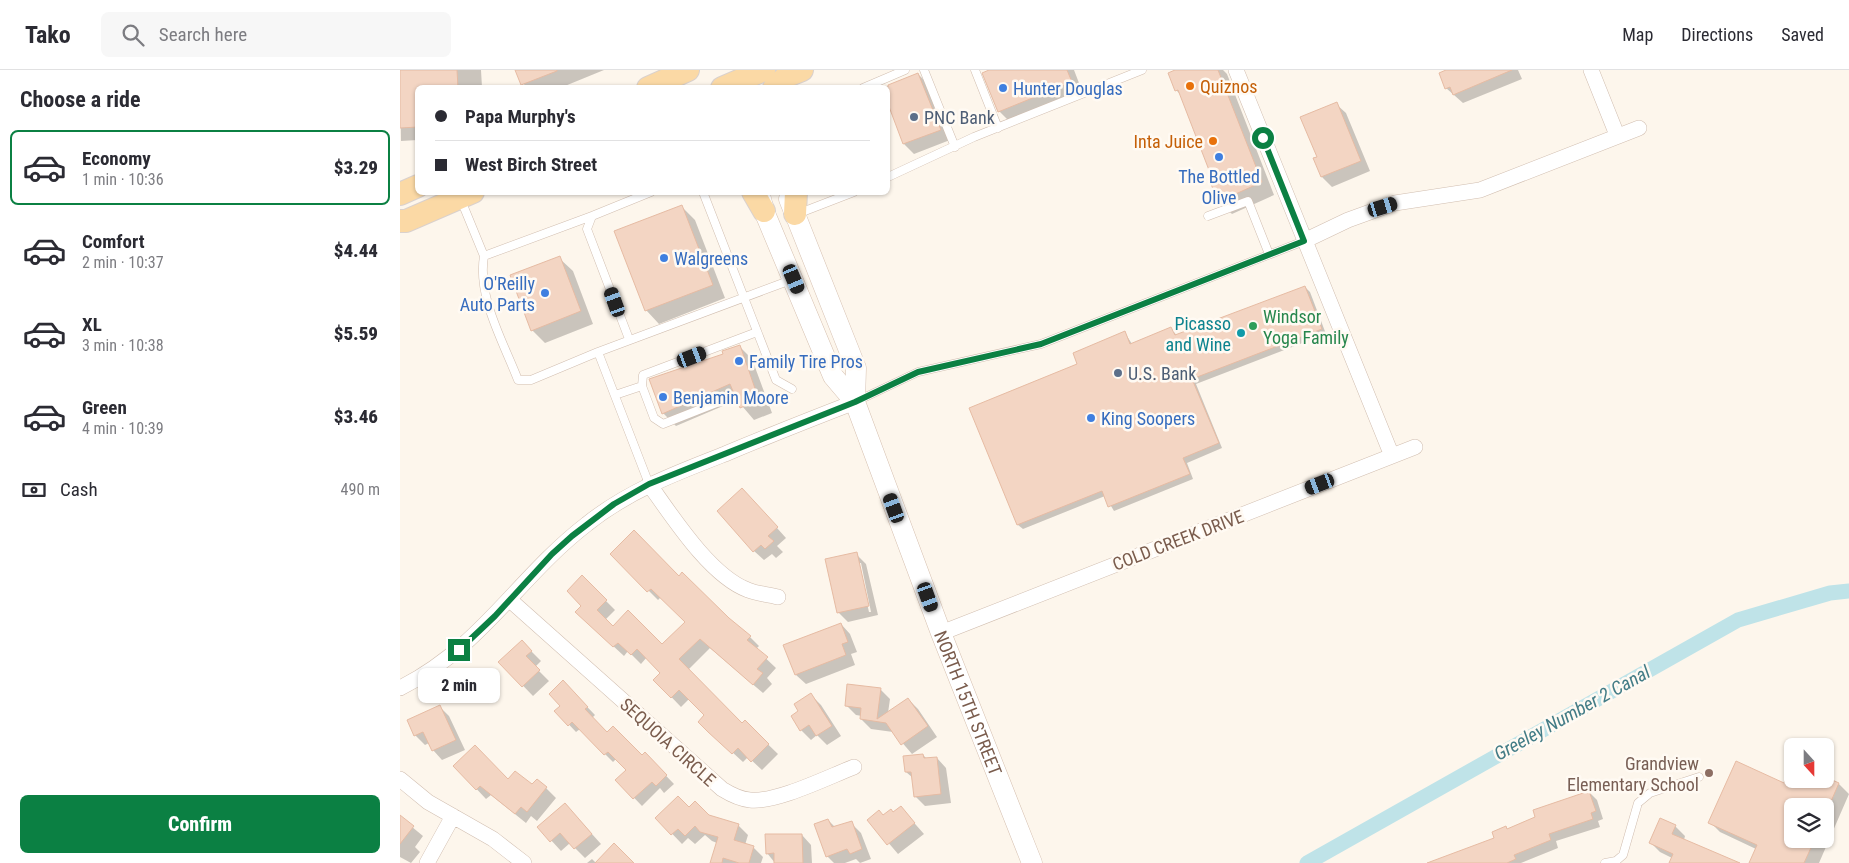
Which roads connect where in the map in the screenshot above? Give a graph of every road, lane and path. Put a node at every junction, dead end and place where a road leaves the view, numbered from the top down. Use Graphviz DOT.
graph roads {
  1 [pos="688,70"];
  2 [pos="764,70"];
  3 [pos="802,70"];
  4 [pos="905,70"];
  5 [pos="924,70"];
  6 [pos="975,70"];
  7 [pos="1142,70"];
  8 [pos="1236,70"];
  9 [pos="1591,70"];
  10 [pos="727,82"];
  11 [pos="655,85"];
  12 [pos="777,85"];
  13 [pos="870,85"];
  14 [pos="998,128"];
  15 [pos="1639,128"];
  16 [pos="1617,135"];
  17 [pos="955,147"];
  18 [pos="890,176"];
  19 [pos="415,187"];
  20 [pos="400,194"];
  21 [pos="467,195"];
  22 [pos="644,195"];
  23 [pos="703,195"];
  24 [pos="838,195"];
  25 [pos="759,199"];
  26 [pos="795,203"];
  27 [pos="592,216"];
  28 [pos="1208,216"];
  29 [pos="400,221"];
  30 [pos="1304,241"];
  31 [pos="1269,254"];
  32 [pos="484,256"];
  33 [pos="794,279"];
  34 [pos="744,297"];
  35 [pos="757,332"];
  36 [pos="629,340"];
  37 [pos="598,352"];
  38 [pos="642,386"];
  39 [pos="792,389"];
  40 [pos="615,395"];
  41 [pos="724,400"];
  42 [pos="855,402"];
  43 [pos="1415,446"];
  44 [pos="1392,456"];
  45 [pos="649,484"];
  46 [pos="778,596"];
  47 [pos="510,600"];
  48 [pos="941,633"];
  49 [pos="400,688"];
  50 [pos="854,767"];
  51 [pos="1700,777"];
  52 [pos="400,779"];
  53 [pos="453,816"];
  54 [pos="427,863"];
  55 [pos="524,863"];
  56 [pos="1032,863"];
  57 [pos="1606,863"];
  1 -- 11 [label="main road"];
  2 -- 10 [label="main road"];
  3 -- 12 [label="main road"];
  4 -- 13 [label="lane"];
  5 -- 17 [label="lane"];
  6 -- 14 [label="lane"];
  7 -- 14 [label="lane"];
  8 -- 30 [label="street"];
  9 -- 16 [label="street"];
  14 -- 17 [label="lane"];
  15 -- 16 [label="street"];
  16 -- 30 [label="street"];
  17 -- 18 [label="lane"];
  19 -- 20 [label="main road"];
  21 -- 29 [label="main road"];
  21 -- 32 [label="lane"];
  22 -- 27 [label="lane"];
  23 -- 34 [label="lane"];
  24 -- 26 [label="lane"];
  25 -- 33 [label="street, NORTH 15TH STREET"];
  26 -- 42 [label="street, NORTH 15TH STREET"];
  27 -- 32 [label="lane"];
  27 -- 36 [label="lane"];
  28 -- 31 [label="lane"];
  30 -- 31 [label="lane"];
  30 -- 44 [label="street"];
  31 -- 42 [label="lane"];
  32 -- 37 [label="lane"];
  33 -- 34 [label="lane"];
  33 -- 42 [label="street, NORTH 15TH STREET"];
  34 -- 35 [label="lane"];
  34 -- 36 [label="lane"];
  35 -- 38 [label="lane"];
  35 -- 39 [label="lane"];
  36 -- 37 [label="lane"];
  37 -- 40 [label="lane"];
  38 -- 40 [label="lane"];
  38 -- 41 [label="lane"];
  40 -- 45 [label="lane"];
  42 -- 45 [label="street"];
  42 -- 48 [label="street, NORTH 15TH STREET"];
  43 -- 44 [label="street, COLD CREEK DRIVE"];
  44 -- 48 [label="street, COLD CREEK DRIVE"];
  45 -- 46 [label="street"];
  45 -- 47 [label="street"];
  47 -- 49 [label="street"];
  47 -- 50 [label="street, SEQUOIA CIRCLE"];
  48 -- 56 [label="street, NORTH 15TH STREET"];
  51 -- 57 [label="lane"];
  52 -- 53 [label="street"];
  53 -- 54 [label="street"];
  53 -- 55 [label="street"];
}
